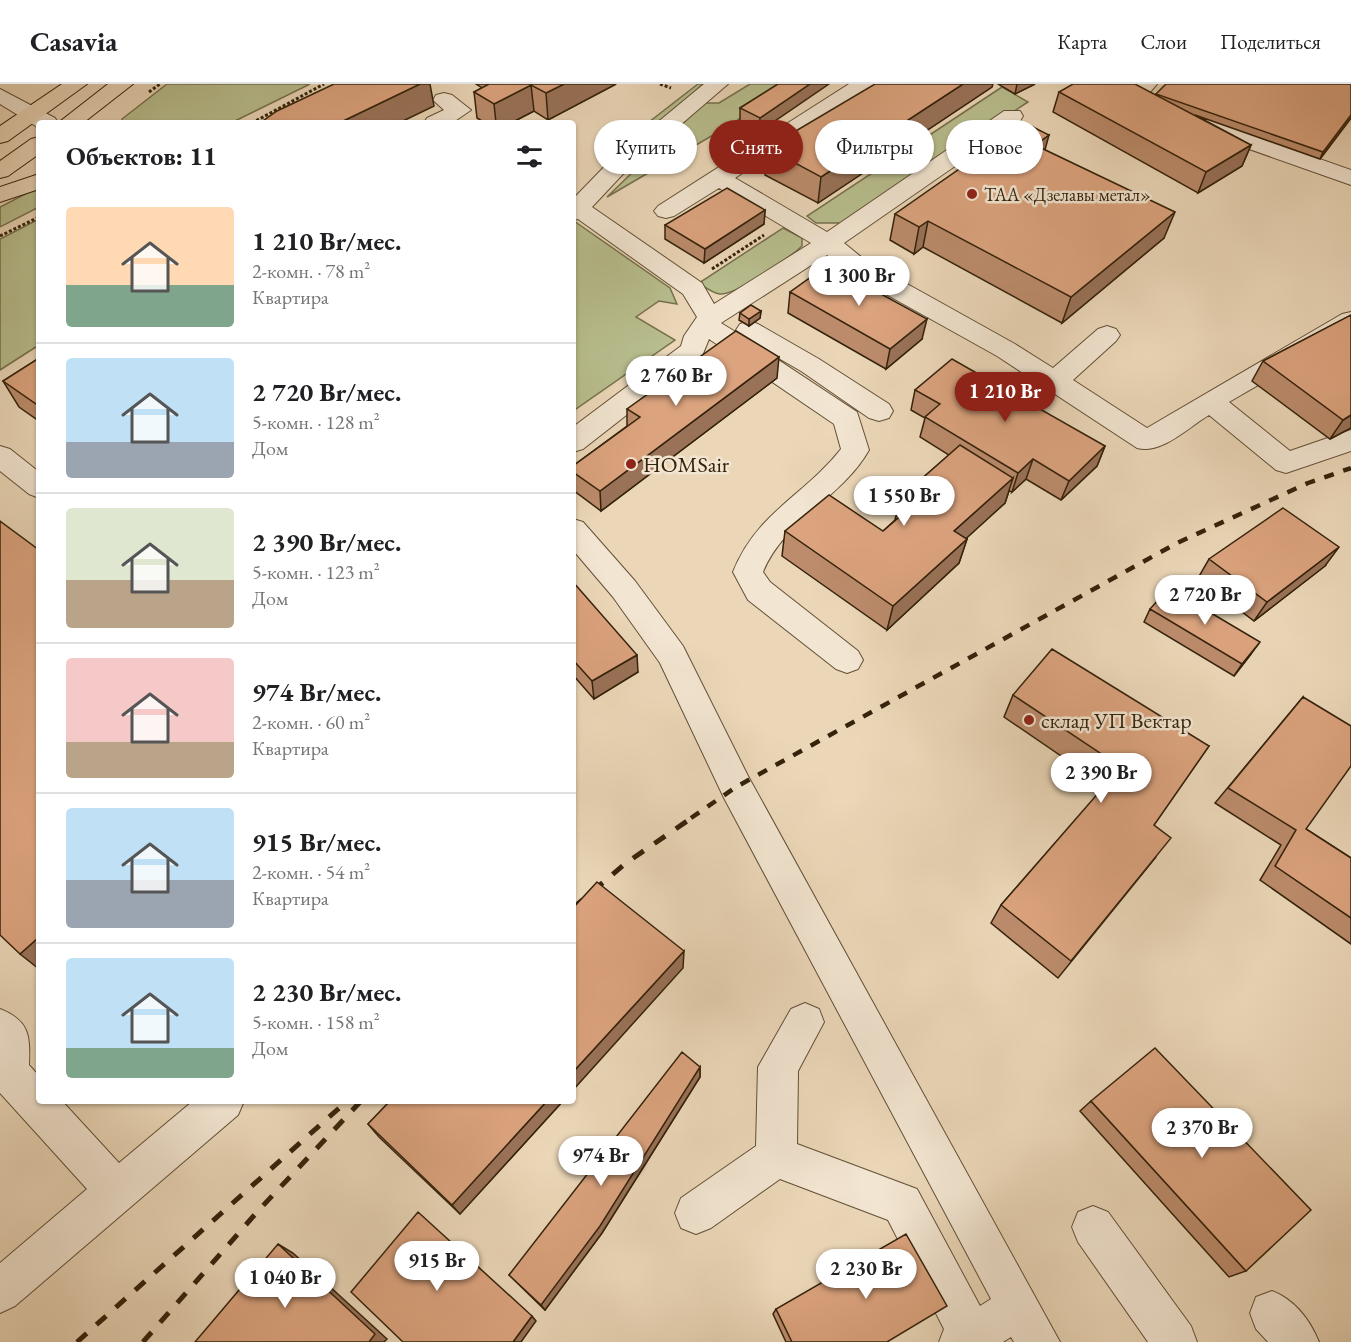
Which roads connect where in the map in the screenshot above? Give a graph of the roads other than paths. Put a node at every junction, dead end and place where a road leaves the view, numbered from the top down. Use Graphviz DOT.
graph roads {
  1 [pos="76,84"];
  2 [pos="122,84"];
  3 [pos="717,84"];
  4 [pos="864,84"];
  5 [pos="1130,91"];
  6 [pos="0,95"];
  7 [pos="444,100"];
  8 [pos="1154,107"];
  9 [pos="1175,115"];
  10 [pos="1012,116"];
  11 [pos="40,119"];
  12 [pos="73,120"];
  13 [pos="441,120"];
  14 [pos="36,121"];
  15 [pos="0,136"];
  16 [pos="36,146"];
  17 [pos="0,171"];
  18 [pos="719,178"];
  19 [pos="1351,178"];
  20 [pos="36,182"];
  21 [pos="0,195"];
  22 [pos="576,211"];
  23 [pos="666,212"];
  24 [pos="828,243"];
  25 [pos="1351,320"];
  26 [pos="707,321"];
  27 [pos="1107,335"];
  28 [pos="1055,381"];
  29 [pos="1210,401"];
  30 [pos="879,411"];
  31 [pos="576,440"];
  32 [pos="1351,440"];
  33 [pos="0,456"];
  34 [pos="36,485"];
  35 [pos="576,533"];
  36 [pos="847,660"];
  37 [pos="806,1022"];
  38 [pos="0,1029"];
  39 [pos="36,1102"];
  40 [pos="37,1104"];
  41 [pos="220,1104"];
  42 [pos="776,1156"];
  43 [pos="117,1191"];
  44 [pos="696,1213"];
  45 [pos="1094,1227"];
  46 [pos="0,1291"];
  47 [pos="1028,1325"];
  48 [pos="966,1339"];
  49 [pos="1175,1342"];
  1 -- 11 [label="main road"];
  2 -- 12 [label="main road"];
  3 -- 22 [label="street"];
  4 -- 18 [label="street"];
  5 -- 8 [label="street"];
  6 -- 11 [label="street"];
  7 -- 13 [label="street"];
  9 -- 19 [label="street"];
  10 -- 24 [label="street"];
  14 -- 15 [label="main road"];
  16 -- 17 [label="main road"];
  18 -- 23 [label="street"];
  18 -- 24 [label="street"];
  20 -- 21 [label="main road"];
  22 -- 26 [label="street"];
  24 -- 26 [label="street"];
  24 -- 28 [label="street"];
  25 -- 29 [label="street"];
  26 -- 30 [label="street"];
  26 -- 31 [label="street"];
  26 -- 36 [label="street"];
  27 -- 28 [label="street"];
  28 -- 29 [label="street"];
  29 -- 32 [label="street"];
  33 -- 34 [label="street"];
  35 -- 47 [label="street"];
  37 -- 42 [label="street"];
  38 -- 39 [label="street"];
  40 -- 43 [label="street"];
  41 -- 43 [label="street"];
  42 -- 44 [label="street"];
  42 -- 48 [label="street"];
  43 -- 46 [label="street"];
  45 -- 49 [label="street"];
  47 -- 48 [label="street"];
}
